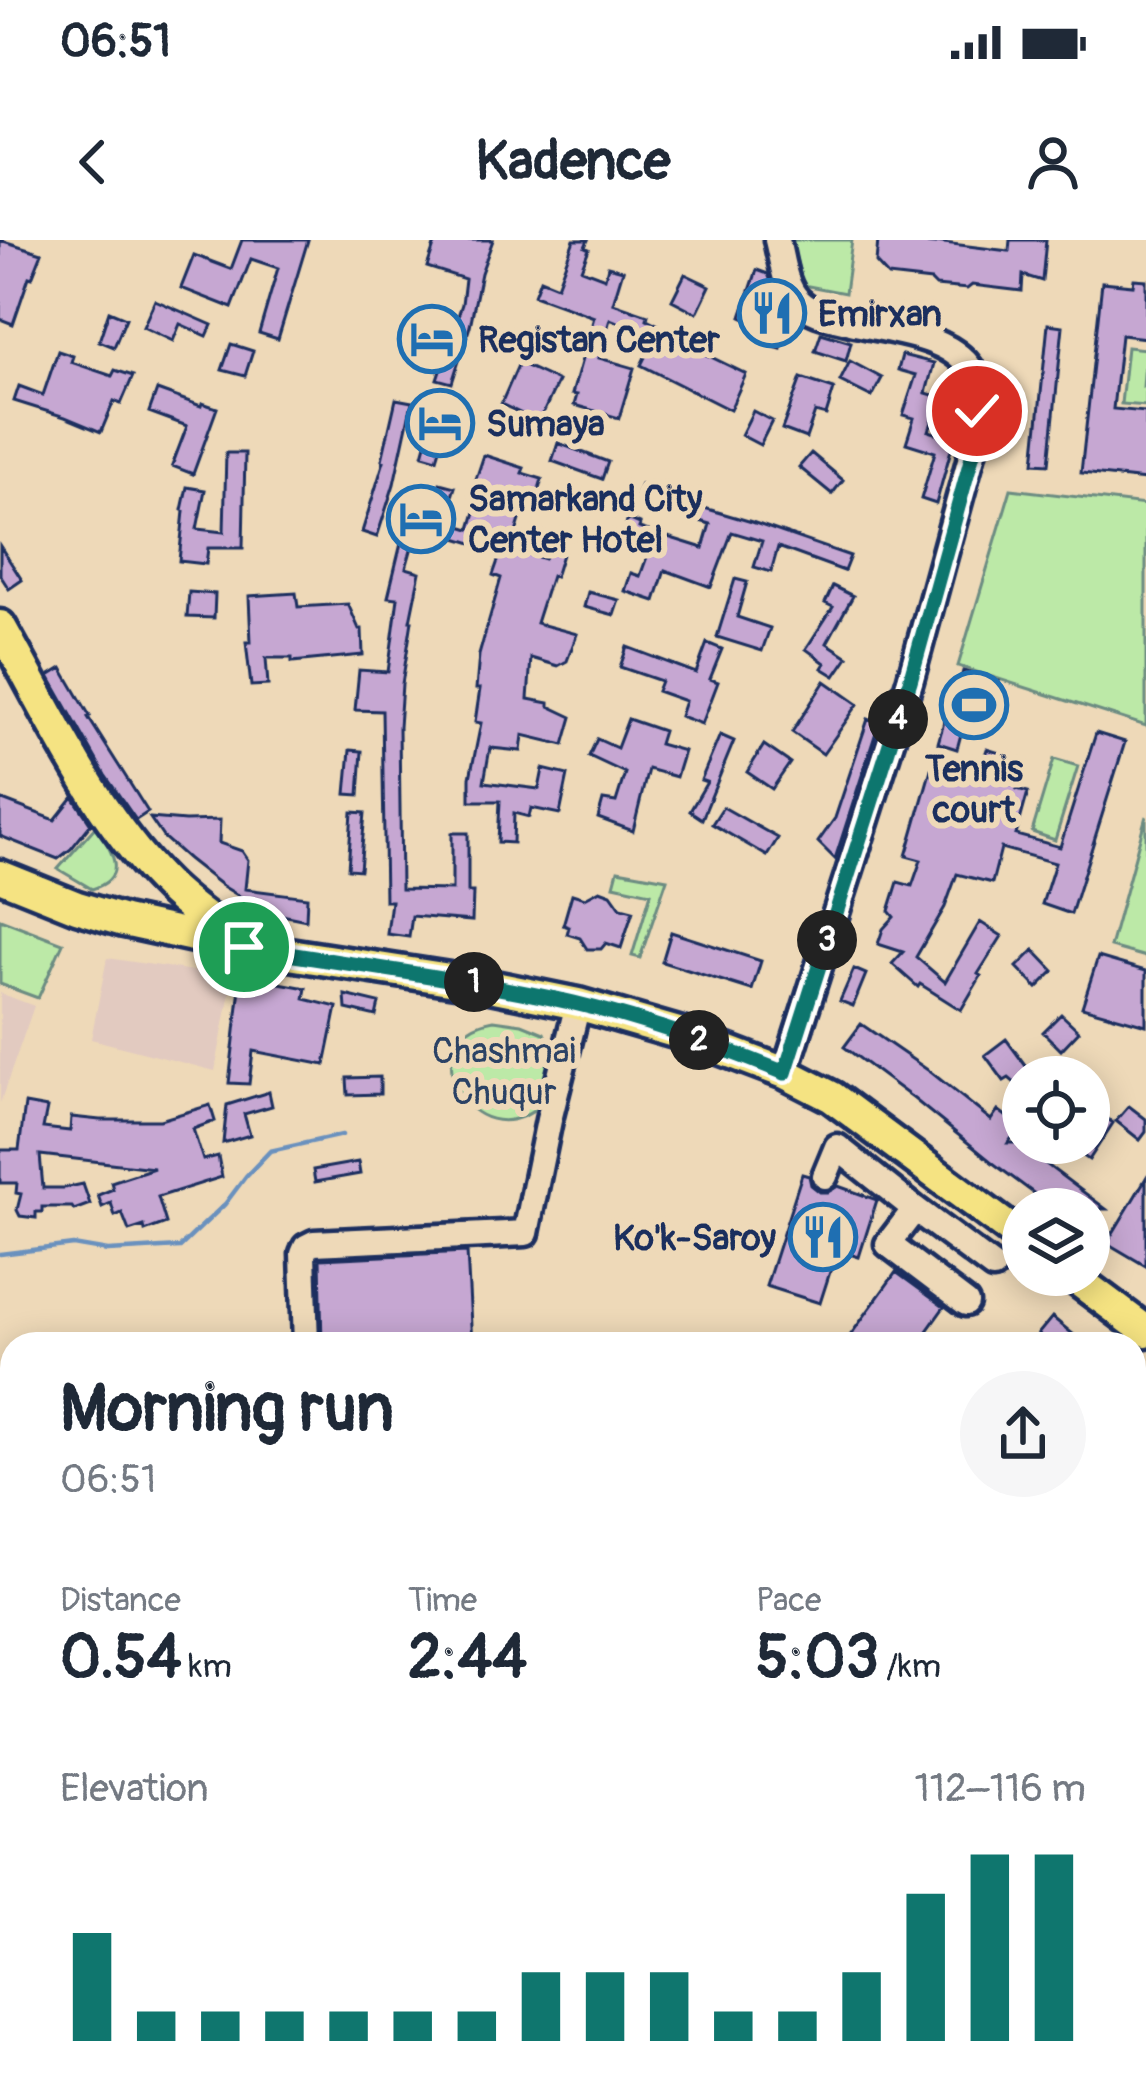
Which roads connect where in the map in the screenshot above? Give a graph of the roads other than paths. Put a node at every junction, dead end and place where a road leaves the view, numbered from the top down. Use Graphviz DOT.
graph roads {
  1 [pos="777,240"];
  2 [pos="0,626"];
  3 [pos="0,876"];
  4 [pos="244,947"];
  5 [pos="578,1004"];
  6 [pos="785,1073"];
  7 [pos="825,1176"];
  8 [pos="1002,1222"];
  9 [pos="954,1238"];
  10 [pos="1099,1296"];
  11 [pos="1146,1331"];
  12 [pos="306,1332"];
  1 -- 6 [label="street"];
  2 -- 4 [label="main road"];
  3 -- 4 [label="main road"];
  4 -- 5 [label="main road"];
  5 -- 6 [label="main road"];
  5 -- 12 [label="street"];
  6 -- 8 [label="main road"];
  7 -- 9 [label="street"];
  9 -- 9 [label="street"];
  10 -- 11 [label="main road"];
}
